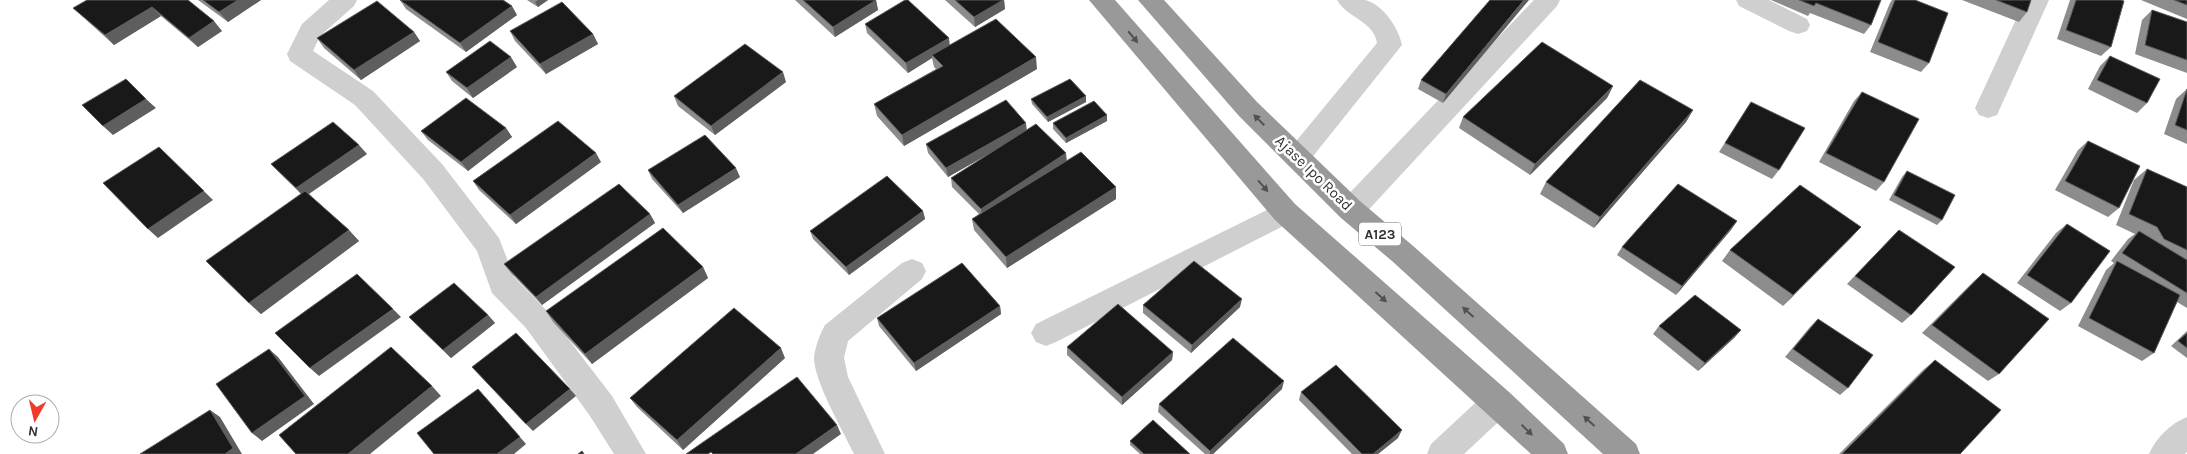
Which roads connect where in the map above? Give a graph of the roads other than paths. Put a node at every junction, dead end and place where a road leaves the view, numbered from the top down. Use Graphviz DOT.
graph roads {
  1 [pos="345,0"];
  2 [pos="1102,0"];
  3 [pos="1150,0"];
  4 [pos="1348,0"];
  5 [pos="1548,0"];
  6 [pos="1748,0"];
  7 [pos="2037,0"];
  8 [pos="1798,25"];
  9 [pos="1988,108"];
  10 [pos="1297,158"];
  11 [pos="1351,210"];
  12 [pos="1285,212"];
  13 [pos="912,271"];
  14 [pos="1046,333"];
  15 [pos="1498,402"];
  16 [pos="2187,431"];
  17 [pos="631,454"];
  18 [pos="870,454"];
  19 [pos="1442,454"];
  20 [pos="1553,454"];
  21 [pos="1625,454"];
  22 [pos="2164,454"];
  1 -- 17 [label="street"];
  2 -- 12 [label="highway, one-way"];
  10 -- 3 [label="highway, Ajase Ipo Road / A123, one-way"];
  4 -- 10 [label="street"];
  5 -- 11 [label="street"];
  6 -- 8 [label="street"];
  7 -- 9 [label="street"];
  10 -- 11 [label="highway, Ajase Ipo Road / A123"];
  21 -- 11 [label="highway, Ajase Ipo Road / A123, one-way"];
  12 -- 14 [label="street"];
  12 -- 15 [label="highway, one-way"];
  13 -- 18 [label="street"];
  15 -- 19 [label="street"];
  15 -- 20 [label="highway, one-way"];
  16 -- 22 [label="street"];
}
